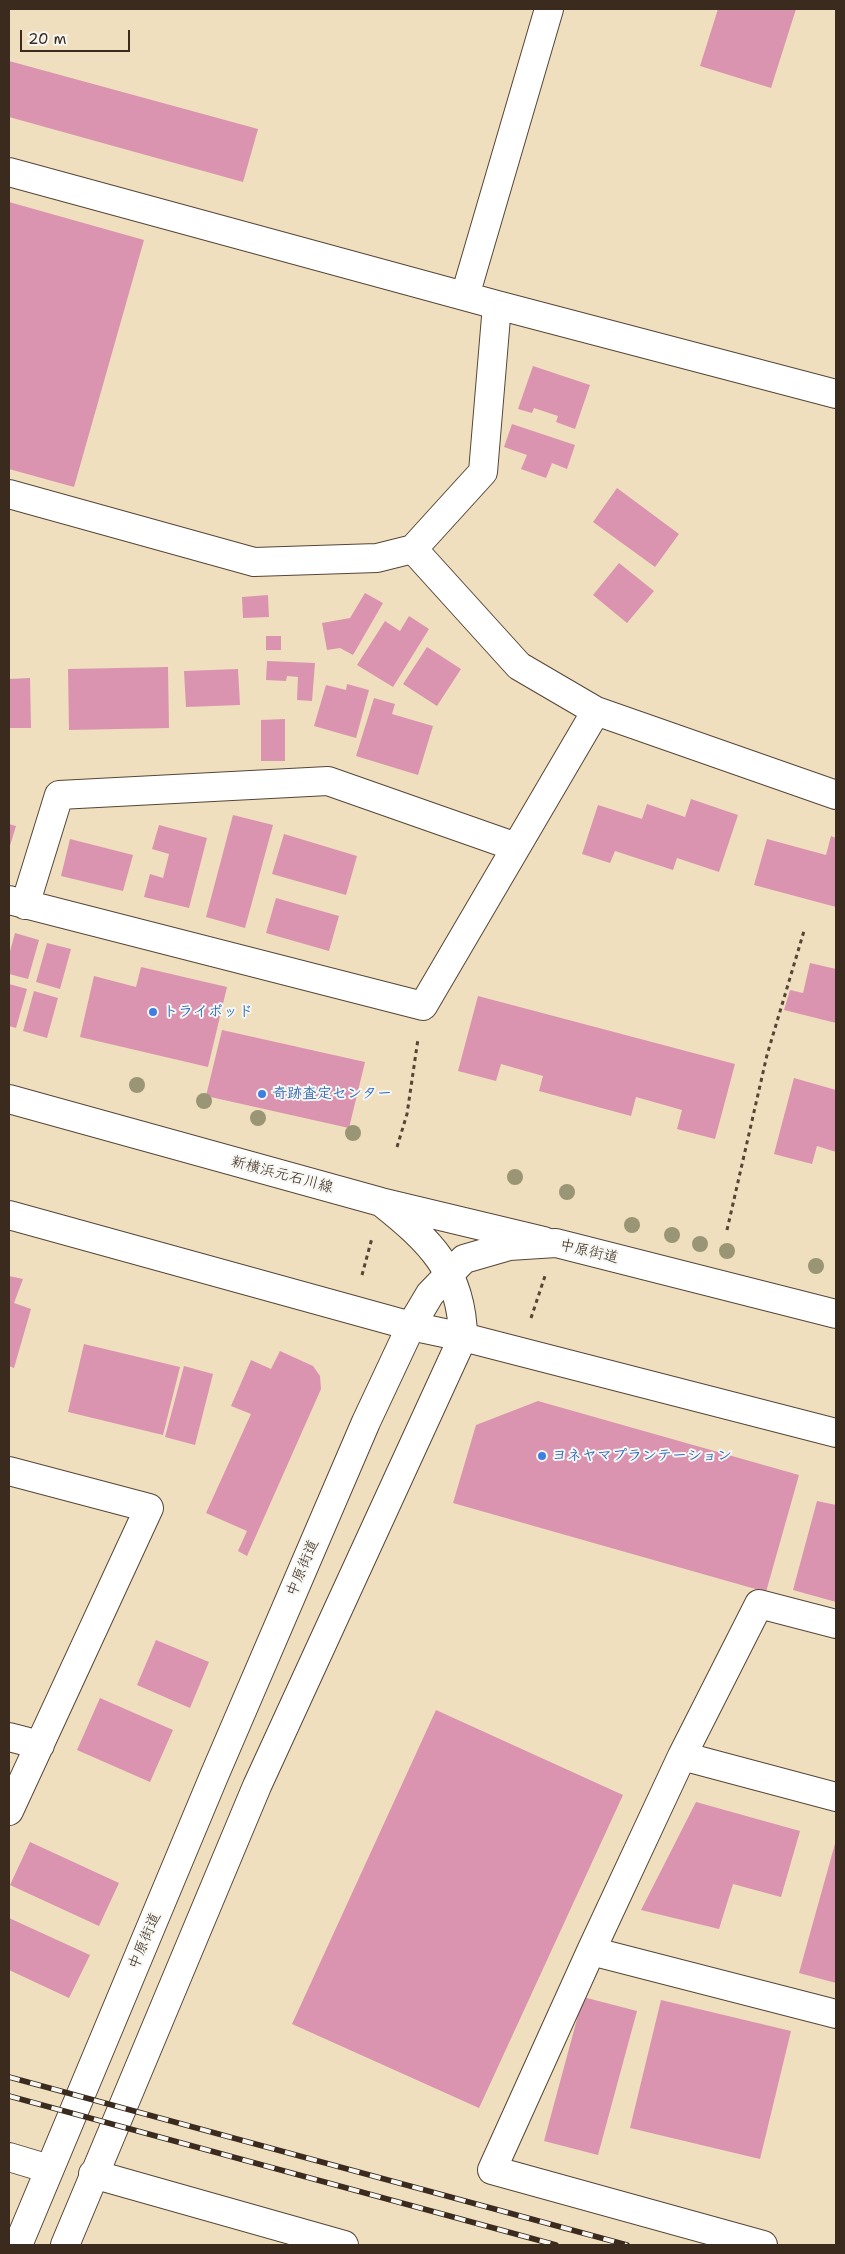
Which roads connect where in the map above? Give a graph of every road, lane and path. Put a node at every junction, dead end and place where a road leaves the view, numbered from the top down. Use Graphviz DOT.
graph roads {
  1 [pos="548,9"];
  2 [pos="9,172"];
  3 [pos="465,296"];
  4 [pos="497,306"];
  5 [pos="836,394"];
  6 [pos="9,494"];
  7 [pos="413,549"];
  8 [pos="596,711"];
  9 [pos="836,795"];
  10 [pos="516,847"];
  11 [pos="17,902"];
  12 [pos="804,931"];
  13 [pos="419,1031"];
  14 [pos="9,1099"];
  15 [pos="397,1147"];
  16 [pos="381,1202"];
  17 [pos="9,1215"];
  18 [pos="727,1230"];
  19 [pos="373,1232"];
  20 [pos="556,1244"];
  21 [pos="448,1273"];
  22 [pos="545,1274"];
  23 [pos="362,1275"];
  24 [pos="836,1314"];
  25 [pos="531,1318"];
  26 [pos="411,1326"];
  27 [pos="463,1337"];
  28 [pos="836,1433"];
  29 [pos="9,1471"];
  30 [pos="836,1624"];
  31 [pos="9,1737"];
  32 [pos="40,1745"];
  33 [pos="682,1756"];
  34 [pos="836,1797"];
  35 [pos="9,1811"];
  36 [pos="591,1951"];
  37 [pos="836,2014"];
  38 [pos="9,2157"];
  39 [pos="48,2170"];
  40 [pos="93,2174"];
  41 [pos="18,2245"];
  42 [pos="65,2245"];
  43 [pos="344,2245"];
  44 [pos="763,2245"];
  1 -- 3 [label="street"];
  2 -- 3 [label="street"];
  3 -- 4 [label="street"];
  4 -- 5 [label="street"];
  4 -- 7 [label="street"];
  6 -- 7 [label="street"];
  7 -- 8 [label="street"];
  8 -- 9 [label="street"];
  8 -- 10 [label="street"];
  10 -- 11 [label="street"];
  10 -- 11 [label="street"];
  12 -- 18 [label="path"];
  13 -- 15 [label="path"];
  14 -- 16 [label="street, 新横浜元石川線"];
  16 -- 20 [label="street, 新横浜元石川線"];
  16 -- 21 [label="street"];
  17 -- 26 [label="street"];
  19 -- 23 [label="path"];
  20 -- 21 [label="street, 中原街道"];
  20 -- 24 [label="street, 中原街道"];
  21 -- 26 [label="street, 中原街道"];
  21 -- 27 [label="street"];
  22 -- 25 [label="path"];
  26 -- 27 [label="street"];
  26 -- 39 [label="street, 中原街道"];
  27 -- 28 [label="street"];
  27 -- 40 [label="street"];
  29 -- 32 [label="street"];
  30 -- 33 [label="street"];
  31 -- 32 [label="street"];
  32 -- 35 [label="street"];
  33 -- 34 [label="street"];
  33 -- 36 [label="street"];
  36 -- 37 [label="street"];
  36 -- 44 [label="street"];
  38 -- 39 [label="street"];
  39 -- 41 [label="street, 中原街道"];
  40 -- 42 [label="street"];
  40 -- 43 [label="street"];
}
